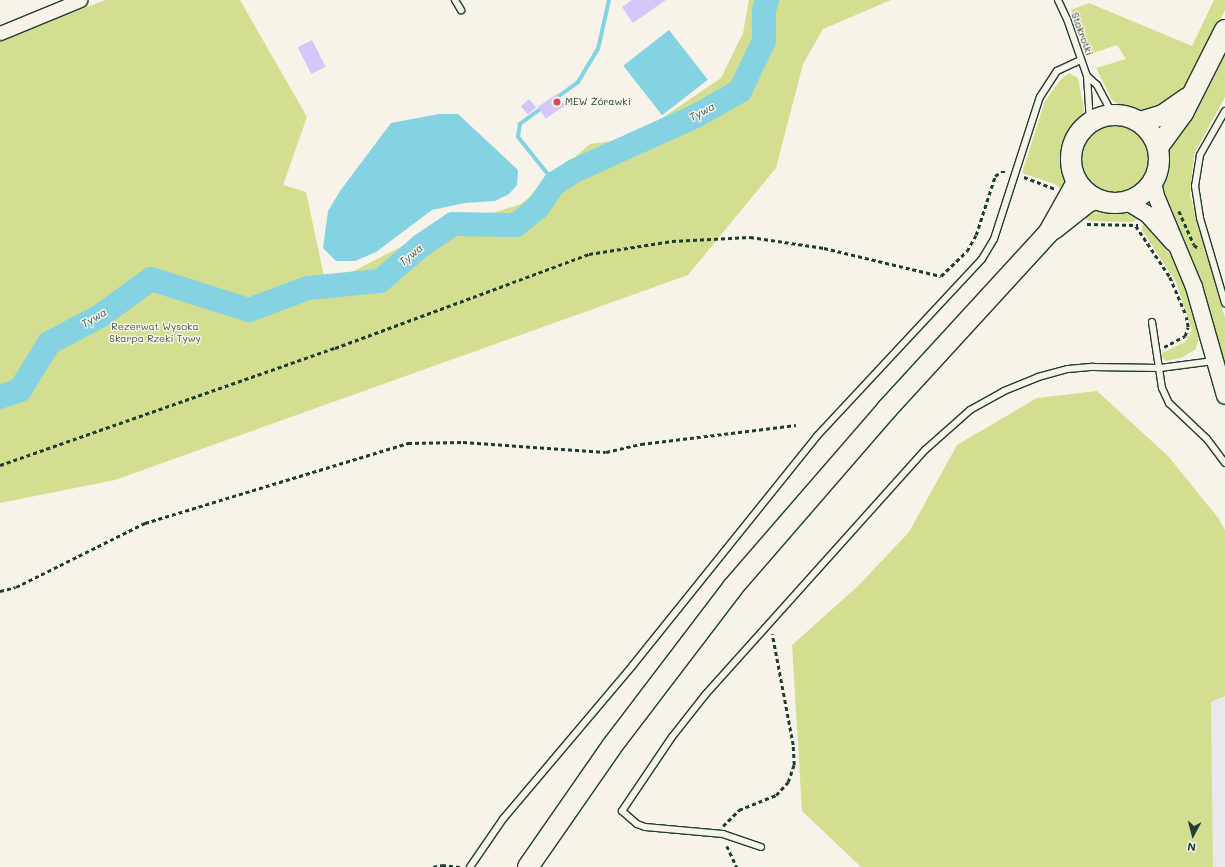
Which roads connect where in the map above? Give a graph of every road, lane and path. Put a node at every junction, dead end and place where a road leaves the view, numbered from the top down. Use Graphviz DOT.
graph roads {
  1 [pos="80,0"];
  2 [pos="455,0"];
  3 [pos="1058,0"];
  4 [pos="461,10"];
  5 [pos="1225,30"];
  6 [pos="0,33"];
  7 [pos="1081,60"];
  8 [pos="1087,76"];
  9 [pos="1191,96"];
  10 [pos="1225,111"];
  11 [pos="1118,114"];
  12 [pos="1090,122"];
  13 [pos="1140,122"];
  14 [pos="1158,147"];
  15 [pos="1077,182"];
  16 [pos="1153,182"];
  17 [pos="1096,199"];
  18 [pos="1127,202"];
  19 [pos="1136,226"];
  20 [pos="1049,232"];
  21 [pos="1177,247"];
  22 [pos="921,272"];
  23 [pos="1225,303"];
  24 [pos="1152,322"];
  25 [pos="1156,350"];
  26 [pos="1215,361"];
  27 [pos="1160,368"];
  28 [pos="1225,396"];
  29 [pos="796,425"];
  30 [pos="1225,463"];
  31 [pos="0,465"];
  32 [pos="0,591"];
  33 [pos="770,624"];
  34 [pos="723,834"];
  35 [pos="761,847"];
  36 [pos="433,867"];
  37 [pos="460,867"];
  38 [pos="470,867"];
  39 [pos="528,867"];
  40 [pos="737,867"];
  1 -- 6 [label="street"];
  2 -- 4 [label="lane"];
  3 -- 7 [label="lane, Stokrotki"];
  5 -- 9 [label="main road"];
  7 -- 8 [label="lane, Stokrotki"];
  7 -- 38 [label="lane"];
  8 -- 11 [label="lane, Stokrotki"];
  8 -- 12 [label="lane, Stokrotki"];
  9 -- 13 [label="main road"];
  9 -- 14 [label="main road"];
  10 -- 23 [label="lane"];
  11 -- 12 [label="main road"];
  11 -- 13 [label="main road"];
  12 -- 15 [label="main road"];
  13 -- 14 [label="main road"];
  14 -- 16 [label="main road"];
  15 -- 17 [label="main road"];
  15 -- 20 [label="main road"];
  16 -- 18 [label="main road"];
  16 -- 21 [label="street"];
  17 -- 18 [label="main road"];
  17 -- 20 [label="main road"];
  18 -- 21 [label="street"];
  19 -- 25 [label="path"];
  20 -- 39 [label="main road"];
  21 -- 26 [label="street"];
  22 -- 31 [label="path"];
  24 -- 25 [label="lane"];
  25 -- 27 [label="lane"];
  26 -- 27 [label="lane"];
  26 -- 28 [label="street"];
  27 -- 30 [label="lane"];
  27 -- 33 [label="lane"];
  29 -- 32 [label="path"];
  33 -- 34 [label="path"];
  33 -- 34 [label="lane"];
  34 -- 35 [label="lane"];
  34 -- 40 [label="path"];
  36 -- 37 [label="path"];
}
